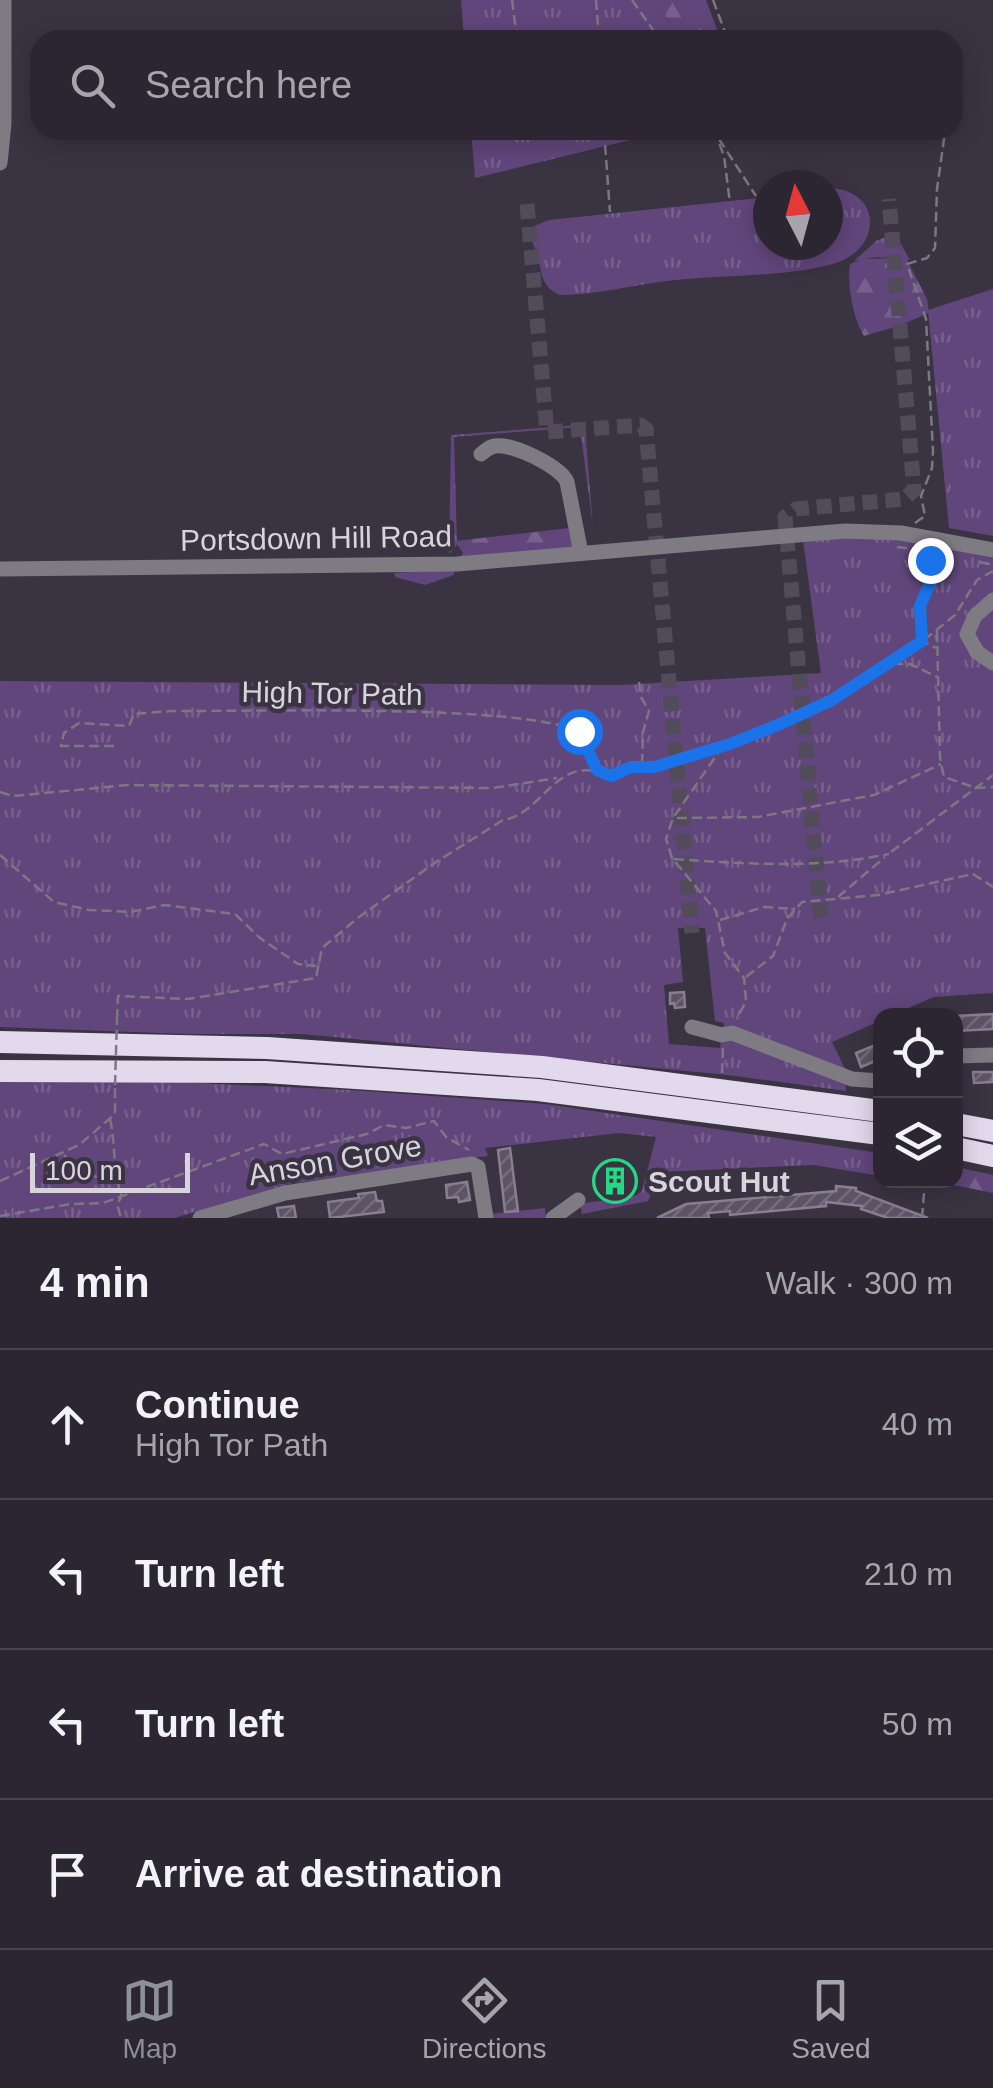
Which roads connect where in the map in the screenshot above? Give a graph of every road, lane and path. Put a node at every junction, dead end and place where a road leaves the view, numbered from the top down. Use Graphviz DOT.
graph roads {
  1 [pos="4,0"];
  2 [pos="512,0"];
  3 [pos="596,0"];
  4 [pos="632,0"];
  5 [pos="713,0"];
  6 [pos="516,30"];
  7 [pos="599,30"];
  8 [pos="653,30"];
  9 [pos="724,30"];
  10 [pos="605,140"];
  11 [pos="718,140"];
  12 [pos="719,140"];
  13 [pos="943,140"];
  14 [pos="0,162"];
  15 [pos="753,192"];
  16 [pos="730,203"];
  17 [pos="610,212"];
  18 [pos="481,454"];
  19 [pos="902,532"];
  20 [pos="993,550"];
  21 [pos="925,551"];
  22 [pos="581,553"];
  23 [pos="0,570"];
  24 [pos="993,571"];
  25 [pos="993,600"];
  26 [pos="937,630"];
  27 [pos="922,641"];
  28 [pos="937,649"];
  29 [pos="993,663"];
  30 [pos="891,664"];
  31 [pos="938,678"];
  32 [pos="639,682"];
  33 [pos="114,746"];
  34 [pos="723,746"];
  35 [pos="941,764"];
  36 [pos="642,767"];
  37 [pos="597,770"];
  38 [pos="993,775"];
  39 [pos="560,778"];
  40 [pos="993,787"];
  41 [pos="976,788"];
  42 [pos="0,792"];
  43 [pos="674,818"];
  44 [pos="889,854"];
  45 [pos="0,855"];
  46 [pos="673,859"];
  47 [pos="993,886"];
  48 [pos="836,898"];
  49 [pos="797,909"];
  50 [pos="720,920"];
  51 [pos="318,966"];
  52 [pos="744,979"];
  53 [pos="692,1027"];
  54 [pos="728,1041"];
  55 [pos="0,1042"];
  56 [pos="993,1055"];
  57 [pos="963,1056"];
  58 [pos="0,1071"];
  59 [pos="722,1073"];
  60 [pos="873,1080"];
  61 [pos="873,1110"];
  62 [pos="110,1118"];
  63 [pos="963,1125"];
  64 [pos="993,1131"];
  65 [pos="873,1133"];
  66 [pos="963,1150"];
  67 [pos="63,1154"];
  68 [pos="993,1156"];
  69 [pos="478,1169"];
  70 [pos="114,1178"];
  71 [pos="0,1181"];
  72 [pos="924,1188"];
  73 [pos="122,1196"];
  74 [pos="578,1200"];
  75 [pos="0,1216"];
  76 [pos="121,1218"];
  77 [pos="200,1218"];
  78 [pos="486,1218"];
  79 [pos="554,1218"];
  80 [pos="922,1218"];
  1 -- 14 [label="street"];
  2 -- 6 [label="path"];
  3 -- 7 [label="path"];
  4 -- 8 [label="path"];
  5 -- 9 [label="path"];
  10 -- 17 [label="path"];
  11 -- 16 [label="path"];
  12 -- 15 [label="path"];
  13 -- 19 [label="path"];
  18 -- 22 [label="street"];
  19 -- 20 [label="street, Portsdown Hill Road"];
  19 -- 22 [label="street, Portsdown Hill Road"];
  21 -- 27 [label="path"];
  22 -- 23 [label="street, Portsdown Hill Road"];
  24 -- 26 [label="path"];
  25 -- 29 [label="street"];
  26 -- 27 [label="path"];
  26 -- 28 [label="path"];
  27 -- 28 [label="path"];
  27 -- 30 [label="path"];
  28 -- 31 [label="path"];
  30 -- 31 [label="path"];
  30 -- 34 [label="path"];
  31 -- 35 [label="path"];
  32 -- 36 [label="path"];
  33 -- 37 [label="path, High Tor Path"];
  34 -- 36 [label="path"];
  34 -- 43 [label="path"];
  35 -- 41 [label="path"];
  35 -- 43 [label="path"];
  36 -- 37 [label="path"];
  37 -- 39 [label="path"];
  38 -- 41 [label="path"];
  39 -- 42 [label="path"];
  39 -- 51 [label="path"];
  40 -- 41 [label="path"];
  41 -- 44 [label="path"];
  43 -- 46 [label="path"];
  44 -- 46 [label="path"];
  44 -- 48 [label="path"];
  45 -- 51 [label="path"];
  46 -- 50 [label="path"];
  47 -- 48 [label="path"];
  48 -- 49 [label="path"];
  49 -- 50 [label="path"];
  49 -- 52 [label="path"];
  50 -- 52 [label="path"];
  51 -- 62 [label="path, bridge"];
  52 -- 54 [label="path"];
  53 -- 54 [label="street"];
  54 -- 59 [label="path"];
  54 -- 60 [label="street"];
  55 -- 61 [label="highway"];
  56 -- 57 [label="street"];
  58 -- 65 [label="highway"];
  62 -- 67 [label="path"];
  62 -- 70 [label="path"];
  63 -- 64 [label="highway"];
  66 -- 68 [label="highway"];
  67 -- 70 [label="path"];
  67 -- 71 [label="path"];
  69 -- 73 [label="path"];
  69 -- 77 [label="street, Anson Grove"];
  69 -- 78 [label="street"];
  70 -- 73 [label="path"];
  72 -- 80 [label="path"];
  73 -- 75 [label="path"];
  73 -- 76 [label="path"];
  74 -- 79 [label="street"];
}
